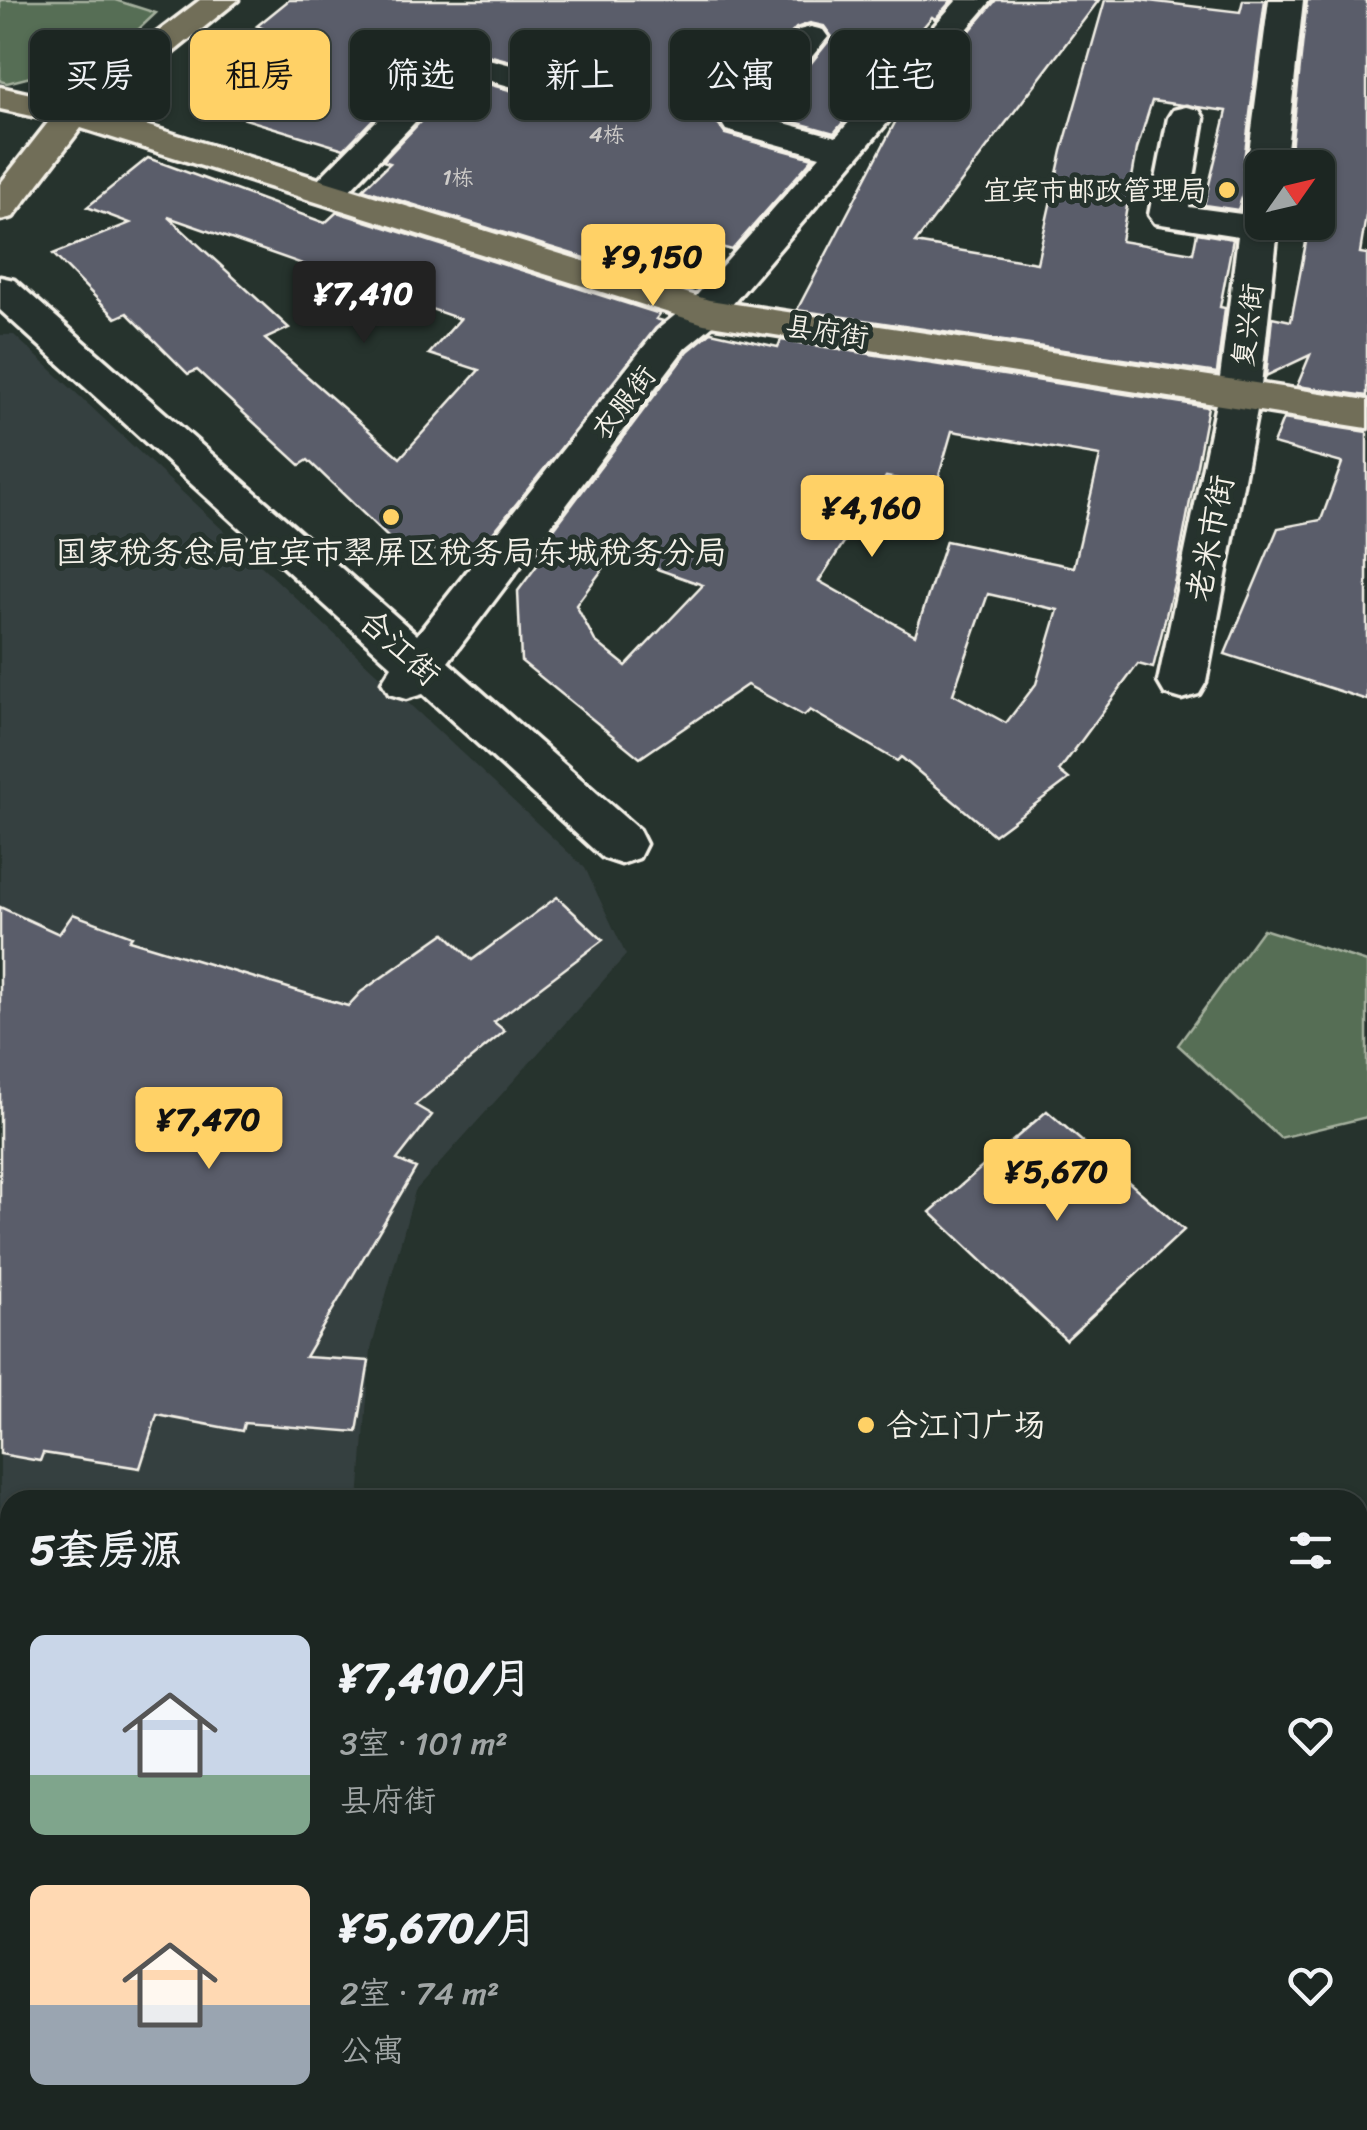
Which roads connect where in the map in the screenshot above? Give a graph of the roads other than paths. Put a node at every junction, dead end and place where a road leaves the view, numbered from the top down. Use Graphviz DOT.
graph roads {
  1 [pos="221,0"];
  2 [pos="975,0"];
  3 [pos="1286,0"];
  4 [pos="811,37"];
  5 [pos="170,39"];
  6 [pos="510,75"];
  7 [pos="0,98"];
  8 [pos="30,105"];
  9 [pos="1186,118"];
  10 [pos="68,120"];
  11 [pos="93,120"];
  12 [pos="1268,150"];
  13 [pos="844,151"];
  14 [pos="328,192"];
  15 [pos="0,208"];
  16 [pos="1245,213"];
  17 [pos="1258,240"];
  18 [pos="0,289"];
  19 [pos="704,312"];
  20 [pos="1238,394"];
  21 [pos="1367,414"];
  22 [pos="413,674"];
  23 [pos="1182,682"];
  24 [pos="621,844"];
  1 -- 5 [label="main road"];
  2 -- 13 [label="street, 衣服街"];
  3 -- 12 [label="street"];
  4 -- 13 [label="street"];
  6 -- 14 [label="street"];
  7 -- 8 [label="main road, 县府街"];
  9 -- 16 [label="street"];
  10 -- 15 [label="main road"];
  11 -- 14 [label="main road, 县府街"];
  13 -- 19 [label="street, 衣服街"];
  14 -- 19 [label="main road, 县府街"];
  17 -- 20 [label="street, 复兴街"];
  18 -- 22 [label="street, 合江街"];
  19 -- 20 [label="main road, 县府街"];
  19 -- 22 [label="street, 衣服街"];
  20 -- 21 [label="main road, 县府街"];
  20 -- 23 [label="street, 老米市街"];
  22 -- 24 [label="street, 合江街"];
}
